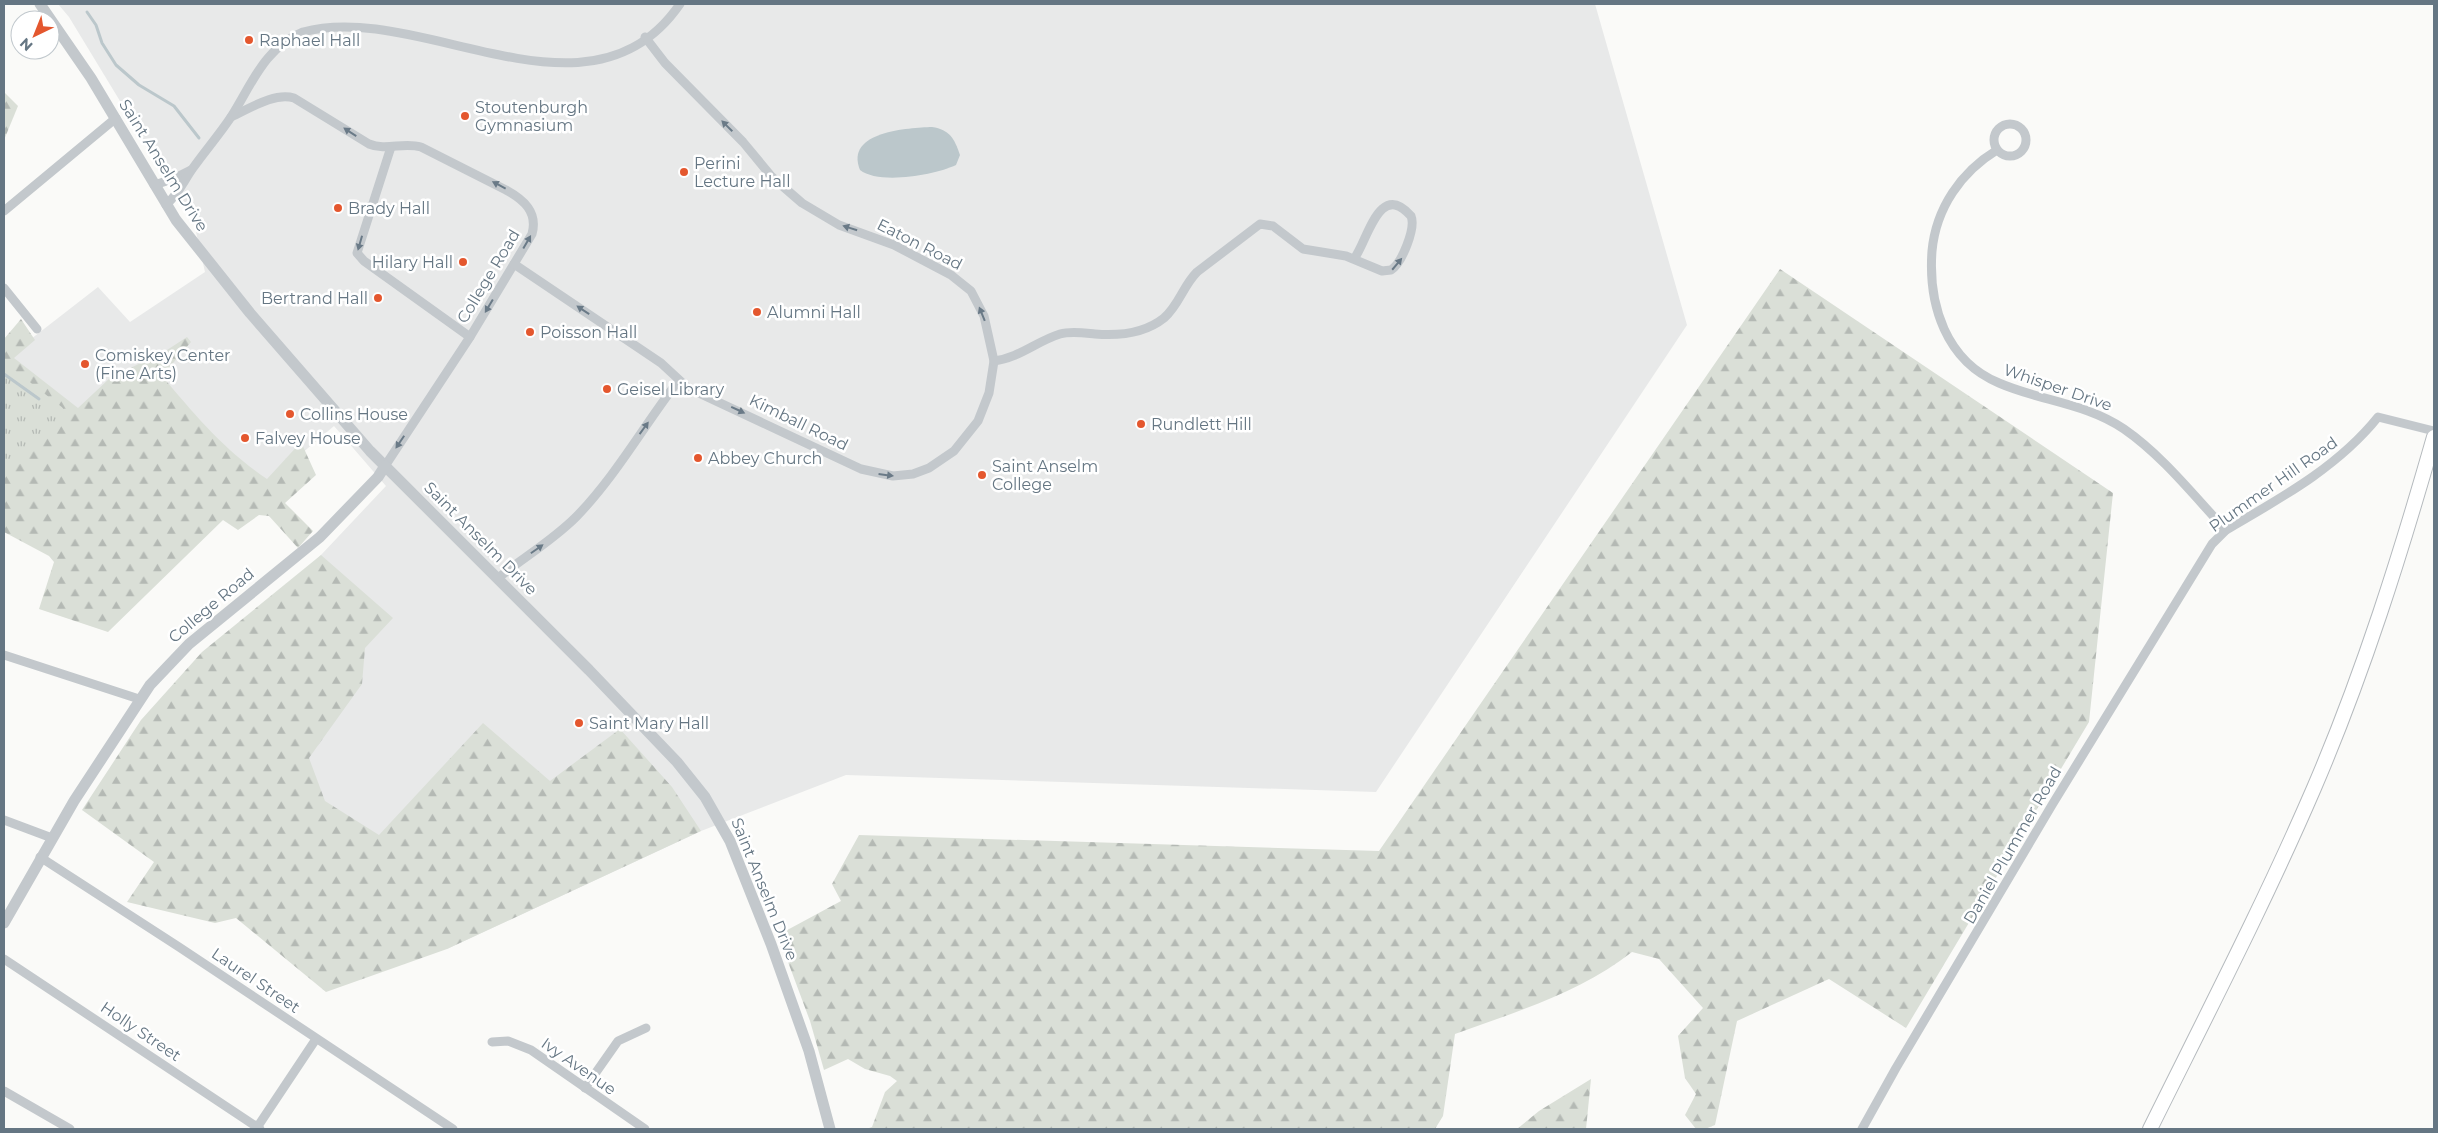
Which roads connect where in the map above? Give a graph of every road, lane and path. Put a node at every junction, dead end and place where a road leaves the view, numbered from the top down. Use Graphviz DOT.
graph roads {
  1 [pos="40,4"];
  2 [pos="680,4"];
  3 [pos="645,37"];
  4 [pos="231,117"];
  5 [pos="116,118"];
  6 [pos="392,147"];
  7 [pos="1998,150"];
  8 [pos="191,170"];
  9 [pos="154,185"];
  10 [pos="166,205"];
  11 [pos="4,210"];
  12 [pos="1354,259"];
  13 [pos="514,264"];
  14 [pos="4,288"];
  15 [pos="37,329"];
  16 [pos="470,337"];
  17 [pos="994,361"];
  18 [pos="679,380"];
  19 [pos="2434,431"];
  20 [pos="2434,437"];
  21 [pos="385,466"];
  22 [pos="2226,530"];
  23 [pos="498,578"];
  24 [pos="2192,578"];
  25 [pos="4,655"];
  26 [pos="139,699"];
  27 [pos="4,820"];
  28 [pos="52,838"];
  29 [pos="40,857"];
  30 [pos="4,923"];
  31 [pos="4,959"];
  32 [pos="646,1028"];
  33 [pos="316,1038"];
  34 [pos="492,1042"];
  35 [pos="585,1088"];
  36 [pos="4,1091"];
  37 [pos="70,1129"];
  38 [pos="258,1129"];
  39 [pos="453,1129"];
  40 [pos="645,1129"];
  41 [pos="830,1129"];
  42 [pos="1862,1129"];
  43 [pos="2150,1129"];
  1 -- 5 [label="street, Saint Anselm Drive"];
  2 -- 3 [label="street"];
  3 -- 4 [label="street"];
  17 -- 3 [label="street, Eaton Road, one-way"];
  6 -- 4 [label="street, College Road, one-way"];
  4 -- 8 [label="street"];
  5 -- 9 [label="street, Saint Anselm Drive"];
  5 -- 11 [label="street"];
  13 -- 6 [label="street, College Road, one-way"];
  6 -- 16 [label="street, College Road, one-way"];
  7 -- 22 [label="street, Whisper Drive"];
  8 -- 9 [label="street"];
  8 -- 10 [label="street"];
  9 -- 10 [label="street, Saint Anselm Drive"];
  10 -- 21 [label="street, Saint Anselm Drive"];
  12 -- 12 [label="street, one-way"];
  12 -- 17 [label="street"];
  13 -- 16 [label="street, College Road, one-way"];
  18 -- 13 [label="street, Kimball Road, one-way"];
  14 -- 15 [label="street"];
  16 -- 21 [label="street, College Road, one-way"];
  18 -- 17 [label="street, Kimball Road, one-way"];
  23 -- 18 [label="street, one-way"];
  19 -- 22 [label="street, Plummer Hill Road"];
  20 -- 43 [label="main road"];
  21 -- 23 [label="street, Saint Anselm Drive"];
  21 -- 26 [label="street, College Road"];
  22 -- 24 [label="street, Plummer Hill Road"];
  23 -- 41 [label="street, Saint Anselm Drive"];
  24 -- 42 [label="street, Daniel Plummer Road"];
  25 -- 26 [label="street"];
  26 -- 28 [label="street, College Road"];
  27 -- 28 [label="street"];
  28 -- 29 [label="street, College Road"];
  29 -- 30 [label="street, College Road"];
  29 -- 33 [label="street, Laurel Street"];
  31 -- 38 [label="street, Holly Street"];
  32 -- 35 [label="street"];
  33 -- 38 [label="street"];
  33 -- 39 [label="street, Laurel Street"];
  34 -- 35 [label="street, Ivy Avenue"];
  35 -- 40 [label="street, Ivy Avenue"];
  36 -- 37 [label="street"];
}
